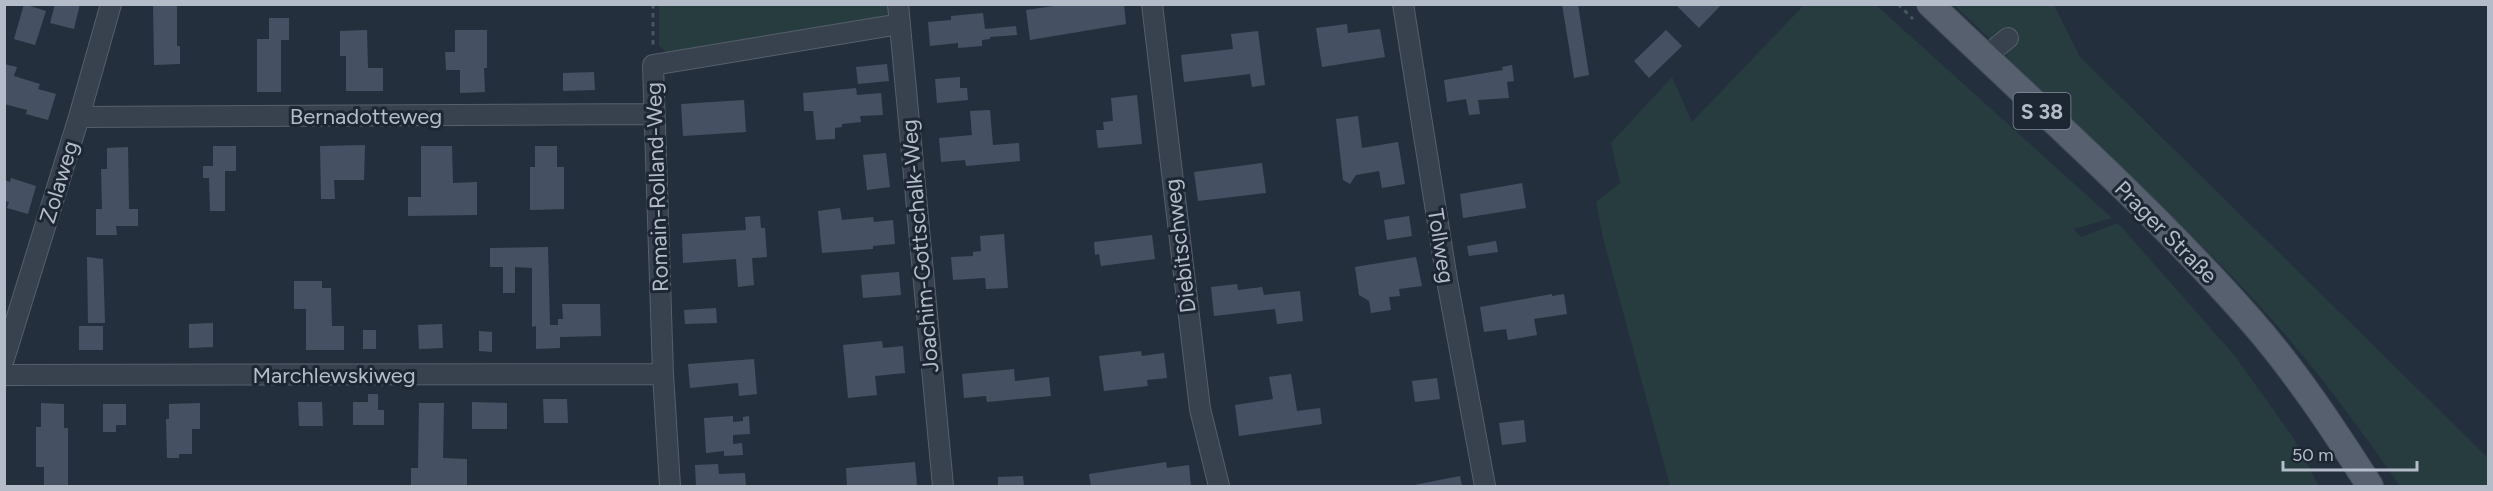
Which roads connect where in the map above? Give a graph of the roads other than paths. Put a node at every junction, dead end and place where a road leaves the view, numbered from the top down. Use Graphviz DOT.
graph roads {
  1 [pos="111,4"];
  2 [pos="1152,4"];
  3 [pos="1403,4"];
  4 [pos="1923,13"];
  5 [pos="899,14"];
  6 [pos="2008,38"];
  7 [pos="1985,57"];
  8 [pos="654,114"];
  9 [pos="79,117"];
  10 [pos="4,359"];
  11 [pos="663,374"];
  12 [pos="4,375"];
  13 [pos="670,486"];
  14 [pos="943,486"];
  15 [pos="1219,486"];
  16 [pos="1485,486"];
  17 [pos="2370,486"];
  1 -- 9 [label="street, Zolaweg"];
  2 -- 15 [label="street, Diebitschweg"];
  3 -- 16 [label="street, Tollweg"];
  4 -- 7 [label="main road, Prager Straße / S 38"];
  5 -- 8 [label="street, Romain-Rolland-Weg"];
  5 -- 14 [label="street, Joachim-Gottschalk-Weg"];
  6 -- 7 [label="street"];
  7 -- 17 [label="main road, Prager Straße / S 38"];
  8 -- 9 [label="street, Bernadotteweg"];
  8 -- 11 [label="street, Romain-Rolland-Weg"];
  9 -- 10 [label="street, Zolaweg"];
  11 -- 12 [label="street, Marchlewskiweg"];
  11 -- 13 [label="street, Romain-Rolland-Weg"];
}
